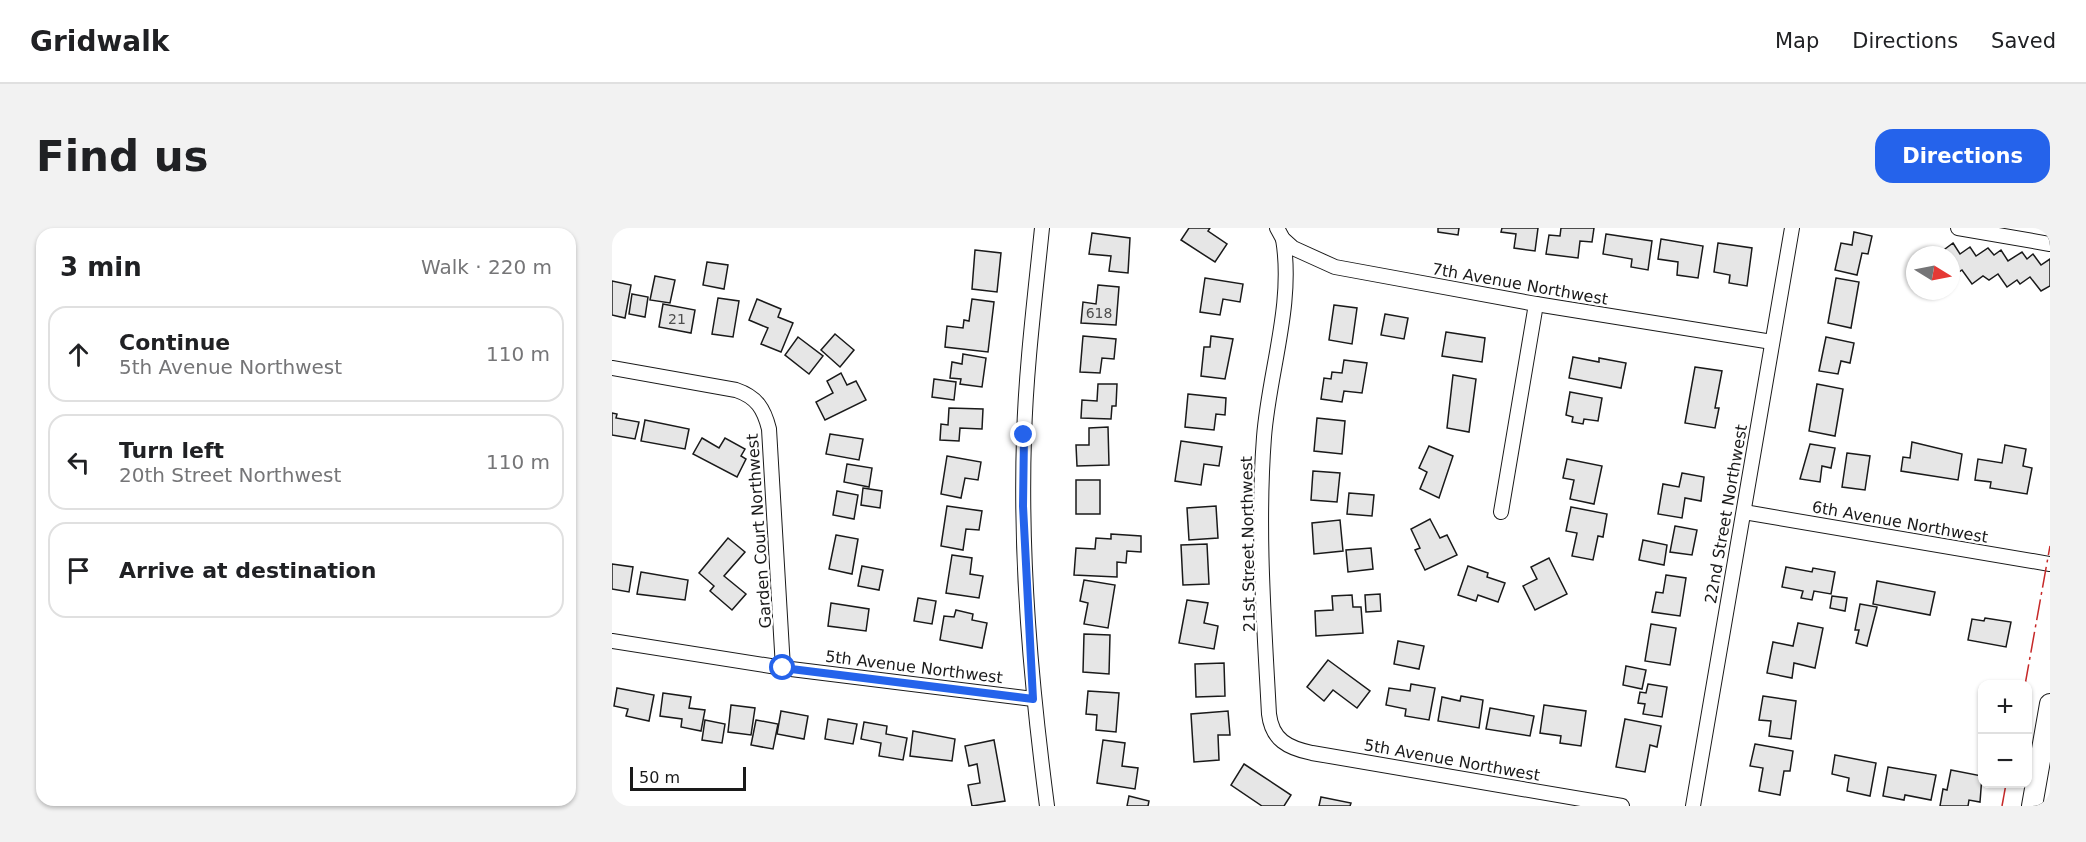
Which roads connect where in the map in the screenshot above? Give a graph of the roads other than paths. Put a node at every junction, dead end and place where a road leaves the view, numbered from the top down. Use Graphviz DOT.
graph roads {
  1 [pos="1042,228"];
  2 [pos="1792,228"];
  3 [pos="1958,228"];
  4 [pos="1280,233"];
  5 [pos="2050,244"];
  6 [pos="1536,304"];
  7 [pos="1772,342"];
  8 [pos="612,368"];
  9 [pos="1501,512"];
  10 [pos="1744,512"];
  11 [pos="2050,564"];
  12 [pos="612,641"];
  13 [pos="783,668"];
  14 [pos="1033,699"];
  15 [pos="2050,704"];
  16 [pos="1279,740"];
  17 [pos="1047,806"];
  18 [pos="1622,806"];
  19 [pos="1693,806"];
  20 [pos="2032,806"];
  1 -- 14 [label="street"];
  2 -- 7 [label="street, 22nd Street Northwest"];
  3 -- 5 [label="street"];
  4 -- 6 [label="street, 7th Avenue Northwest"];
  4 -- 16 [label="street, 21st Street Northwest"];
  6 -- 7 [label="street, 7th Avenue Northwest"];
  6 -- 9 [label="street"];
  7 -- 10 [label="street, 22nd Street Northwest"];
  8 -- 13 [label="street, Garden Court Northwest"];
  10 -- 11 [label="street, 6th Avenue Northwest"];
  10 -- 19 [label="street, 22nd Street Northwest"];
  12 -- 13 [label="street, 5th Avenue Northwest"];
  13 -- 14 [label="street, 5th Avenue Northwest"];
  14 -- 17 [label="street"];
  15 -- 20 [label="street"];
  16 -- 18 [label="street, 5th Avenue Northwest"];
}
